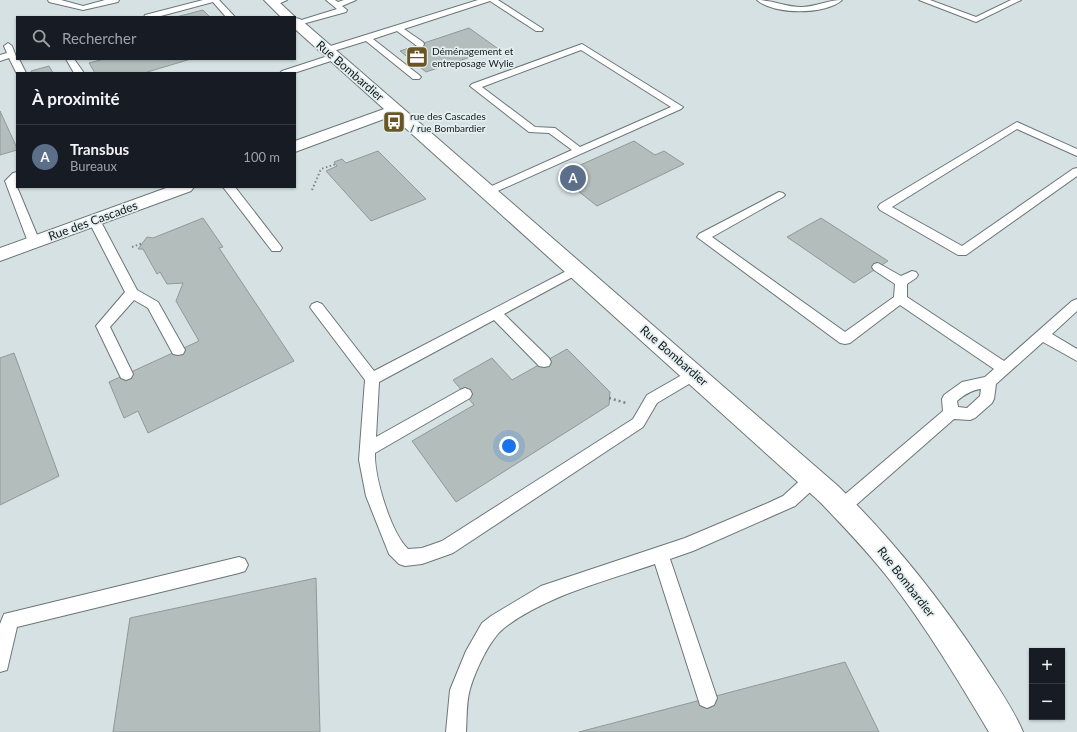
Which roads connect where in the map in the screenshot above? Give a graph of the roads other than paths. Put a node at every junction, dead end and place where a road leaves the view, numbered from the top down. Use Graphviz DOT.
graph roads {
  1 [pos="52,0"];
  2 [pos="115,0"];
  3 [pos="213,0"];
  4 [pos="352,0"];
  5 [pos="486,0"];
  6 [pos="493,0"];
  7 [pos="761,0"];
  8 [pos="838,0"];
  9 [pos="924,0"];
  10 [pos="1017,0"];
  11 [pos="275,1"];
  12 [pos="333,2"];
  13 [pos="152,16"];
  14 [pos="230,16"];
  15 [pos="288,16"];
  16 [pos="296,25"];
  17 [pos="398,28"];
  18 [pos="539,29"];
  19 [pos="367,38"];
  20 [pos="420,44"];
  21 [pos="330,54"];
  22 [pos="0,58"];
  23 [pos="71,60"];
  24 [pos="21,72"];
  25 [pos="77,72"];
  26 [pos="287,72"];
  27 [pos="416,77"];
  28 [pos="395,110"];
  29 [pos="296,147"];
  30 [pos="579,151"];
  31 [pos="1077,153"];
  32 [pos="1077,171"];
  33 [pos="16,176"];
  34 [pos="182,188"];
  35 [pos="230,188"];
  36 [pos="487,192"];
  37 [pos="779,195"];
  38 [pos="94,220"];
  39 [pos="34,242"];
  40 [pos="276,248"];
  41 [pos="0,255"];
  42 [pos="878,267"];
  43 [pos="576,270"];
  44 [pos="132,293"];
  45 [pos="900,299"];
  46 [pos="1077,304"];
  47 [pos="318,307"];
  48 [pos="496,314"];
  49 [pos="1042,335"];
  50 [pos="178,350"];
  51 [pos="1077,356"];
  52 [pos="544,362"];
  53 [pos="1004,368"];
  54 [pos="126,374"];
  55 [pos="694,374"];
  56 [pos="372,379"];
  57 [pos="989,382"];
  58 [pos="465,394"];
  59 [pos="951,413"];
  60 [pos="368,449"];
  61 [pos="813,479"];
  62 [pos="842,507"];
  63 [pos="660,554"];
  64 [pos="239,565"];
  65 [pos="0,663"];
  66 [pos="707,698"];
  67 [pos="456,732"];
  68 [pos="1007,732"];
  1 -- 2 [label="lane"];
  3 -- 13 [label="lane"];
  3 -- 14 [label="lane"];
  4 -- 12 [label="lane"];
  5 -- 17 [label="lane"];
  6 -- 18 [label="lane"];
  7 -- 8 [label="lane"];
  9 -- 10 [label="lane"];
  11 -- 15 [label="street, Rue Bombardier"];
  12 -- 16 [label="lane"];
  16 -- 21 [label="street, Rue Bombardier"];
  17 -- 19 [label="lane"];
  17 -- 20 [label="lane"];
  19 -- 21 [label="lane"];
  19 -- 27 [label="lane"];
  21 -- 26 [label="lane"];
  21 -- 28 [label="street, Rue Bombardier"];
  22 -- 24 [label="lane"];
  23 -- 25 [label="lane"];
  28 -- 29 [label="street"];
  28 -- 36 [label="street, Rue Bombardier"];
  30 -- 30 [label="lane"];
  30 -- 36 [label="lane"];
  31 -- 32 [label="lane"];
  33 -- 39 [label="lane"];
  34 -- 38 [label="street, Rue des Cascades"];
  35 -- 40 [label="lane"];
  36 -- 43 [label="street, Rue Bombardier"];
  37 -- 45 [label="lane"];
  38 -- 39 [label="street, Rue des Cascades"];
  38 -- 44 [label="lane"];
  39 -- 41 [label="street, Rue des Cascades"];
  42 -- 45 [label="lane"];
  43 -- 48 [label="lane"];
  43 -- 55 [label="street, Rue Bombardier"];
  44 -- 50 [label="lane"];
  44 -- 54 [label="lane"];
  45 -- 53 [label="lane"];
  46 -- 49 [label="lane"];
  47 -- 56 [label="lane"];
  48 -- 52 [label="lane"];
  48 -- 56 [label="lane"];
  49 -- 51 [label="lane"];
  49 -- 53 [label="lane"];
  53 -- 57 [label="lane"];
  55 -- 60 [label="lane"];
  55 -- 61 [label="street, Rue Bombardier"];
  56 -- 60 [label="lane"];
  57 -- 59 [label="lane"];
  57 -- 59 [label="lane"];
  58 -- 60 [label="lane"];
  59 -- 62 [label="lane"];
  61 -- 62 [label="street, Rue Bombardier"];
  61 -- 63 [label="lane"];
  62 -- 68 [label="street, Rue Bombardier"];
  63 -- 66 [label="lane"];
  63 -- 67 [label="lane"];
  64 -- 65 [label="lane"];
}
